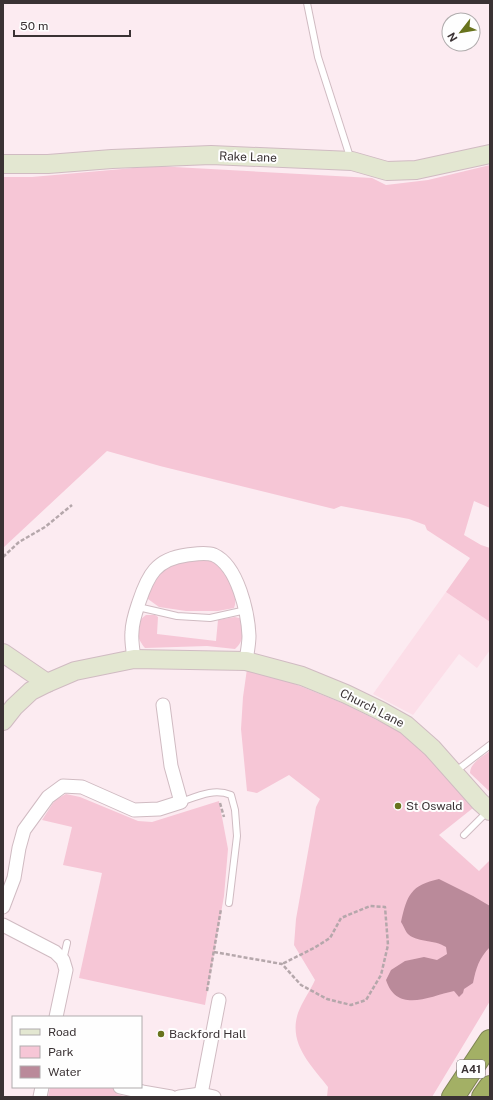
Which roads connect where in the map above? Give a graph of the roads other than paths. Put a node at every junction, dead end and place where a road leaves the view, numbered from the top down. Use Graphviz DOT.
graph roads {
  1 [pos="307,3"];
  2 [pos="490,154"];
  3 [pos="352,161"];
  4 [pos="3,164"];
  5 [pos="138,607"];
  6 [pos="246,610"];
  7 [pos="3,653"];
  8 [pos="134,659"];
  9 [pos="246,660"];
  10 [pos="47,683"];
  11 [pos="163,705"];
  12 [pos="3,721"];
  13 [pos="490,745"];
  14 [pos="454,772"];
  15 [pos="181,802"];
  16 [pos="490,811"];
  17 [pos="464,835"];
  18 [pos="229,903"];
  19 [pos="3,907"];
  20 [pos="3,925"];
  21 [pos="67,943"];
  22 [pos="63,960"];
  23 [pos="219,1000"];
  24 [pos="56,1016"];
  25 [pos="490,1041"];
  26 [pos="123,1088"];
  27 [pos="490,1088"];
  28 [pos="141,1094"];
  29 [pos="201,1094"];
  30 [pos="170,1097"];
  31 [pos="178,1097"];
  32 [pos="214,1097"];
  33 [pos="453,1097"];
  34 [pos="483,1097"];
  1 -- 3 [label="lane"];
  2 -- 3 [label="street, Rake Lane"];
  3 -- 4 [label="street, Rake Lane"];
  5 -- 6 [label="lane"];
  5 -- 6 [label="street"];
  5 -- 8 [label="street"];
  6 -- 9 [label="street"];
  7 -- 10 [label="street"];
  8 -- 9 [label="street, Church Lane"];
  8 -- 10 [label="street, Church Lane"];
  9 -- 14 [label="street, Church Lane"];
  10 -- 12 [label="street, Church Lane"];
  11 -- 15 [label="street"];
  13 -- 14 [label="lane"];
  14 -- 16 [label="street, Church Lane"];
  15 -- 18 [label="lane"];
  15 -- 19 [label="street"];
  16 -- 17 [label="lane"];
  20 -- 22 [label="street"];
  21 -- 22 [label="lane"];
  22 -- 24 [label="street"];
  23 -- 29 [label="street"];
  25 -- 33 [label="highway, A41"];
  26 -- 28 [label="street"];
  27 -- 34 [label="highway, A41"];
  28 -- 30 [label="street"];
  29 -- 31 [label="street"];
  29 -- 32 [label="street"];
}
